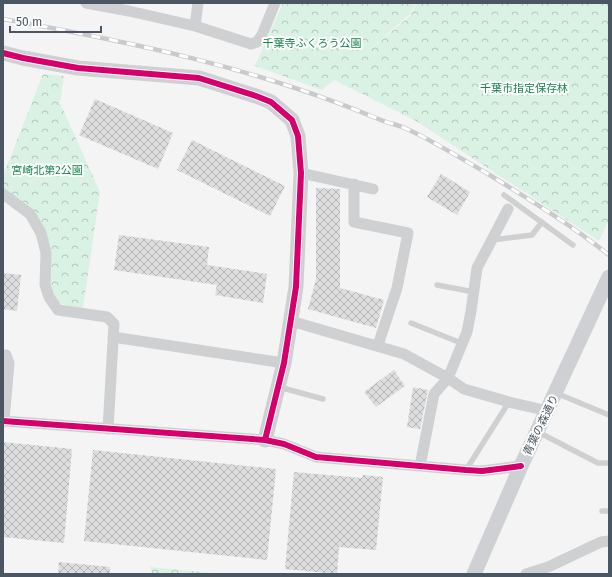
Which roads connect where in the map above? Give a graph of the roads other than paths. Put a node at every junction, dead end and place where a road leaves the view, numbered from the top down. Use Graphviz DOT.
graph roads {
  1 [pos="86,3"];
  2 [pos="198,3"];
  3 [pos="275,3"];
  4 [pos="130,7"];
  5 [pos="195,26"];
  6 [pos="3,52"];
  7 [pos="301,173"];
  8 [pos="354,184"];
  9 [pos="373,189"];
  10 [pos="3,194"];
  11 [pos="504,195"];
  12 [pos="508,209"];
  13 [pos="542,222"];
  14 [pos="492,240"];
  15 [pos="573,245"];
  16 [pos="609,278"];
  17 [pos="437,285"];
  18 [pos="474,292"];
  19 [pos="291,321"];
  20 [pos="411,323"];
  21 [pos="113,337"];
  22 [pos="461,343"];
  23 [pos="378,345"];
  24 [pos="3,355"];
  25 [pos="284,363"];
  26 [pos="448,378"];
  27 [pos="278,386"];
  28 [pos="556,393"];
  29 [pos="323,399"];
  30 [pos="509,402"];
  31 [pos="548,411"];
  32 [pos="609,415"];
  33 [pos="4,421"];
  34 [pos="108,429"];
  35 [pos="538,432"];
  36 [pos="265,440"];
  37 [pos="609,463"];
  38 [pos="420,466"];
  39 [pos="521,466"];
  40 [pos="466,470"];
  41 [pos="602,511"];
  42 [pos="609,511"];
  43 [pos="609,541"];
  44 [pos="552,571"];
  45 [pos="474,574"];
  46 [pos="526,574"];
  1 -- 4 [label="street"];
  2 -- 5 [label="street"];
  3 -- 5 [label="street"];
  4 -- 5 [label="street"];
  6 -- 7 [label="street"];
  7 -- 8 [label="street"];
  7 -- 19 [label="street"];
  8 -- 9 [label="street"];
  8 -- 23 [label="street"];
  10 -- 21 [label="street"];
  11 -- 13 [label="lane"];
  12 -- 14 [label="street"];
  13 -- 14 [label="lane"];
  13 -- 15 [label="lane"];
  14 -- 18 [label="street"];
  16 -- 28 [label="street, 青葉の森通り"];
  17 -- 18 [label="lane"];
  18 -- 22 [label="street"];
  19 -- 23 [label="street"];
  19 -- 25 [label="street"];
  20 -- 22 [label="lane"];
  21 -- 25 [label="street"];
  21 -- 34 [label="street"];
  22 -- 26 [label="street"];
  23 -- 26 [label="street"];
  24 -- 33 [label="street"];
  25 -- 27 [label="street"];
  26 -- 30 [label="street"];
  26 -- 38 [label="street"];
  27 -- 29 [label="lane"];
  27 -- 36 [label="street"];
  28 -- 31 [label="street, 青葉の森通り"];
  28 -- 32 [label="lane"];
  30 -- 31 [label="street"];
  30 -- 40 [label="lane"];
  31 -- 35 [label="street, 青葉の森通り"];
  33 -- 34 [label="street"];
  34 -- 36 [label="street"];
  35 -- 37 [label="lane"];
  35 -- 39 [label="street, 青葉の森通り"];
  36 -- 38 [label="street"];
  38 -- 40 [label="street"];
  39 -- 40 [label="street"];
  39 -- 45 [label="street, 青葉の森通り"];
  41 -- 42 [label="lane"];
  43 -- 44 [label="street"];
  44 -- 46 [label="street"];
}
